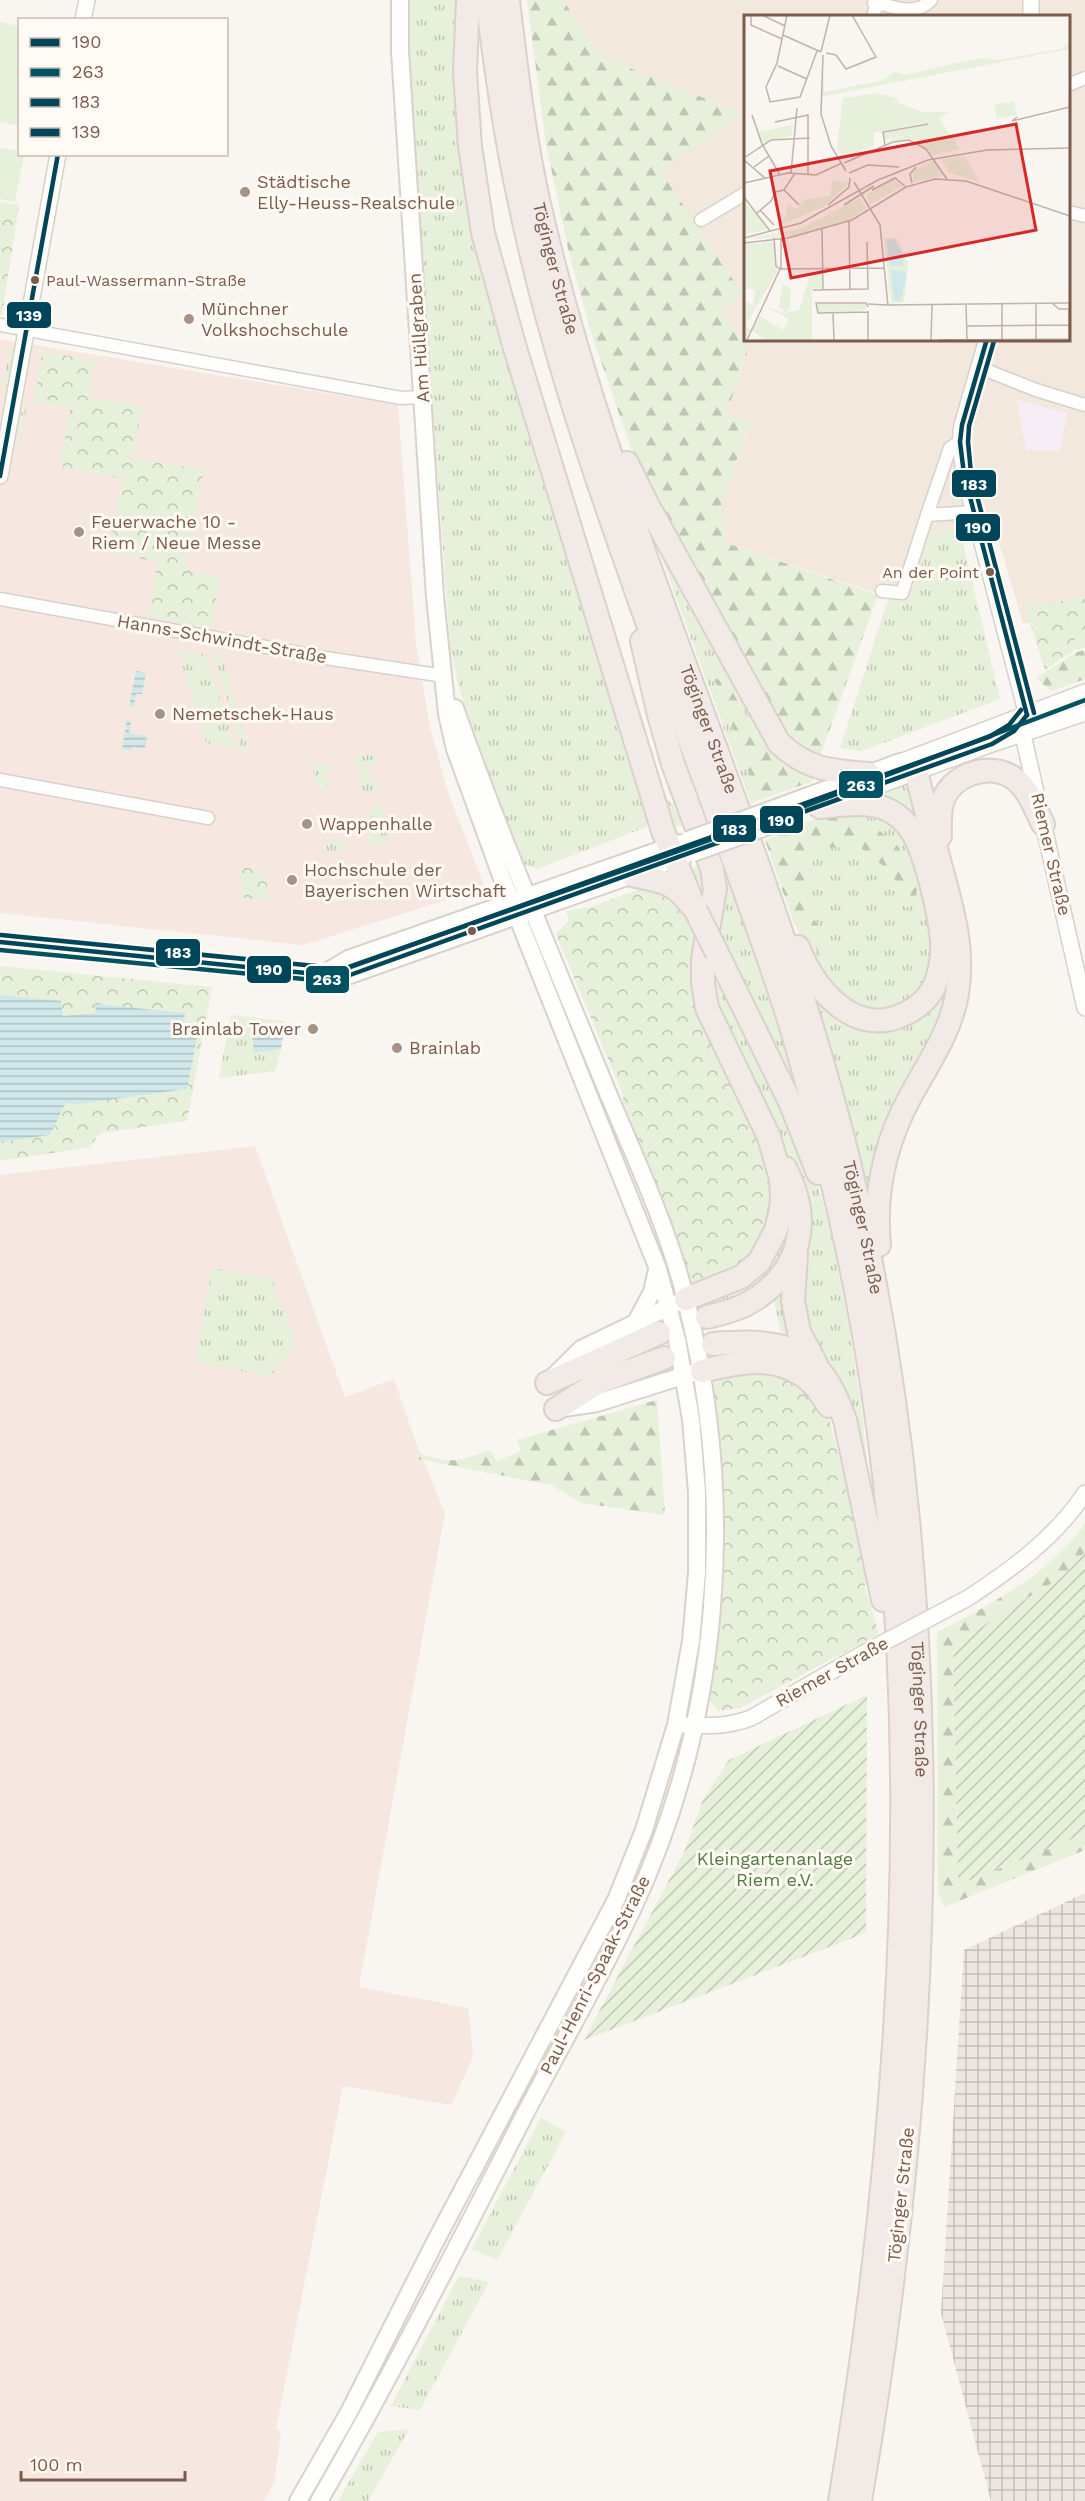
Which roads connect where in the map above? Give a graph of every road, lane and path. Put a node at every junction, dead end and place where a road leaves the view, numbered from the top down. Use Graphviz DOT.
graph roads {
  1 [pos="87,0"];
  2 [pos="400,0"];
  3 [pos="468,0"];
  4 [pos="487,0"];
  5 [pos="508,0"];
  6 [pos="932,0"];
  7 [pos="874,6"];
  8 [pos="83,18"];
  9 [pos="1085,78"];
  10 [pos="1070,84"];
  11 [pos="58,156"];
  12 [pos="744,194"];
  13 [pos="1070,212"];
  14 [pos="1085,216"];
  15 [pos="701,220"];
  16 [pos="571,324"];
  17 [pos="0,325"];
  18 [pos="27,329"];
  19 [pos="987,340"];
  20 [pos="978,367"];
  21 [pos="423,397"];
  22 [pos="1085,405"];
  23 [pos="960,442"];
  24 [pos="0,476"];
  25 [pos="974,512"];
  26 [pos="927,515"];
  27 [pos="629,572"];
  28 [pos="882,591"];
  29 [pos="0,599"];
  30 [pos="444,676"];
  31 [pos="1085,692"];
  32 [pos="1085,700"];
  33 [pos="1085,713"];
  34 [pos="1027,715"];
  35 [pos="1019,733"];
  36 [pos="990,737"];
  37 [pos="908,767"];
  38 [pos="869,774"];
  39 [pos="0,780"];
  40 [pos="820,807"];
  41 [pos="794,809"];
  42 [pos="208,818"];
  43 [pos="1044,824"];
  44 [pos="681,850"];
  45 [pos="939,861"];
  46 [pos="632,875"];
  47 [pos="768,894"];
  48 [pos="519,898"];
  49 [pos="696,911"];
  50 [pos="525,914"];
  51 [pos="0,942"];
  52 [pos="324,974"];
  53 [pos="1085,1008"];
  54 [pos="770,1137"];
  55 [pos="636,1161"];
  56 [pos="618,1168"];
  57 [pos="843,1229"];
  58 [pos="797,1247"];
  59 [pos="658,1269"];
  60 [pos="677,1303"];
  61 [pos="880,1313"];
  62 [pos="707,1317"];
  63 [pos="636,1322"];
  64 [pos="659,1333"];
  65 [pos="713,1344"];
  66 [pos="664,1358"];
  67 [pos="817,1366"];
  68 [pos="693,1373"];
  69 [pos="547,1383"];
  70 [pos="556,1409"];
  71 [pos="850,1443"];
  72 [pos="1085,1493"];
  73 [pos="899,1679"];
  74 [pos="676,1725"];
  75 [pos="695,1725"];
  76 [pos="298,2501"];
  77 [pos="319,2501"];
  78 [pos="840,2501"];
  79 [pos="860,2501"];
  1 -- 8 [label="street"];
  2 -- 21 [label="main road, Am Hüllgraben"];
  3 -- 44 [label="highway"];
  4 -- 27 [label="highway, Töginger Straße"];
  5 -- 16 [label="highway, Töginger Straße"];
  6 -- 7 [label="street"];
  9 -- 10 [label="street"];
  11 -- 18 [label="street"];
  12 -- 15 [label="street"];
  13 -- 14 [label="street"];
  16 -- 38 [label="highway"];
  16 -- 47 [label="highway, Töginger Straße"];
  17 -- 18 [label="street"];
  18 -- 21 [label="street"];
  18 -- 24 [label="street"];
  19 -- 20 [label="street"];
  20 -- 22 [label="street"];
  20 -- 23 [label="street"];
  21 -- 30 [label="main road, Am Hüllgraben"];
  23 -- 25 [label="street"];
  23 -- 26 [label="street"];
  25 -- 26 [label="street"];
  25 -- 34 [label="street"];
  26 -- 28 [label="street"];
  27 -- 54 [label="highway"];
  27 -- 57 [label="highway, Töginger Straße"];
  29 -- 30 [label="street, Hanns-Schwindt-Straße"];
  30 -- 48 [label="main road, Am Hüllgraben"];
  31 -- 34 [label="street"];
  32 -- 34 [label="street"];
  33 -- 35 [label="street"];
  34 -- 35 [label="street"];
  34 -- 36 [label="street"];
  35 -- 36 [label="street"];
  35 -- 43 [label="street, Riemer Straße"];
  36 -- 37 [label="street"];
  37 -- 38 [label="main road"];
  37 -- 40 [label="street"];
  37 -- 45 [label="highway"];
  38 -- 41 [label="main road"];
  39 -- 42 [label="street"];
  40 -- 41 [label="main road"];
  40 -- 47 [label="highway"];
  41 -- 44 [label="main road, bridge"];
  43 -- 45 [label="highway"];
  43 -- 53 [label="street, Riemer Straße"];
  44 -- 46 [label="main road"];
  44 -- 48 [label="main road"];
  44 -- 49 [label="highway"];
  45 -- 61 [label="highway"];
  46 -- 49 [label="highway"];
  46 -- 50 [label="main road"];
  47 -- 61 [label="highway, Töginger Straße"];
  48 -- 50 [label="main road, Paul-Henri-Spaak-Straße"];
  48 -- 52 [label="main road"];
  49 -- 57 [label="highway, bridge"];
  50 -- 52 [label="main road"];
  50 -- 55 [label="main road, Paul-Henri-Spaak-Straße"];
  50 -- 56 [label="main road, Paul-Henri-Spaak-Straße"];
  51 -- 52 [label="main road"];
  54 -- 58 [label="highway"];
  54 -- 60 [label="highway"];
  55 -- 56 [label="main road"];
  55 -- 60 [label="main road, Paul-Henri-Spaak-Straße"];
  56 -- 59 [label="main road, Paul-Henri-Spaak-Straße"];
  57 -- 73 [label="highway, Töginger Straße"];
  58 -- 62 [label="highway"];
  58 -- 67 [label="highway"];
  59 -- 60 [label="main road, Paul-Henri-Spaak-Straße"];
  59 -- 63 [label="main road"];
  60 -- 63 [label="main road"];
  60 -- 68 [label="main road, Paul-Henri-Spaak-Straße"];
  61 -- 79 [label="highway, Töginger Straße"];
  63 -- 69 [label="main road"];
  64 -- 69 [label="highway"];
  65 -- 67 [label="highway"];
  66 -- 70 [label="highway"];
  67 -- 71 [label="highway"];
  68 -- 70 [label="main road"];
  68 -- 71 [label="highway"];
  68 -- 74 [label="main road, Paul-Henri-Spaak-Straße"];
  68 -- 75 [label="main road, Paul-Henri-Spaak-Straße"];
  71 -- 73 [label="highway"];
  72 -- 75 [label="street, Riemer Straße, bridge"];
  73 -- 78 [label="highway, Töginger Straße"];
  74 -- 75 [label="street, Riemer Straße"];
  74 -- 76 [label="main road, Paul-Henri-Spaak-Straße"];
  75 -- 77 [label="main road, Paul-Henri-Spaak-Straße"];
}
